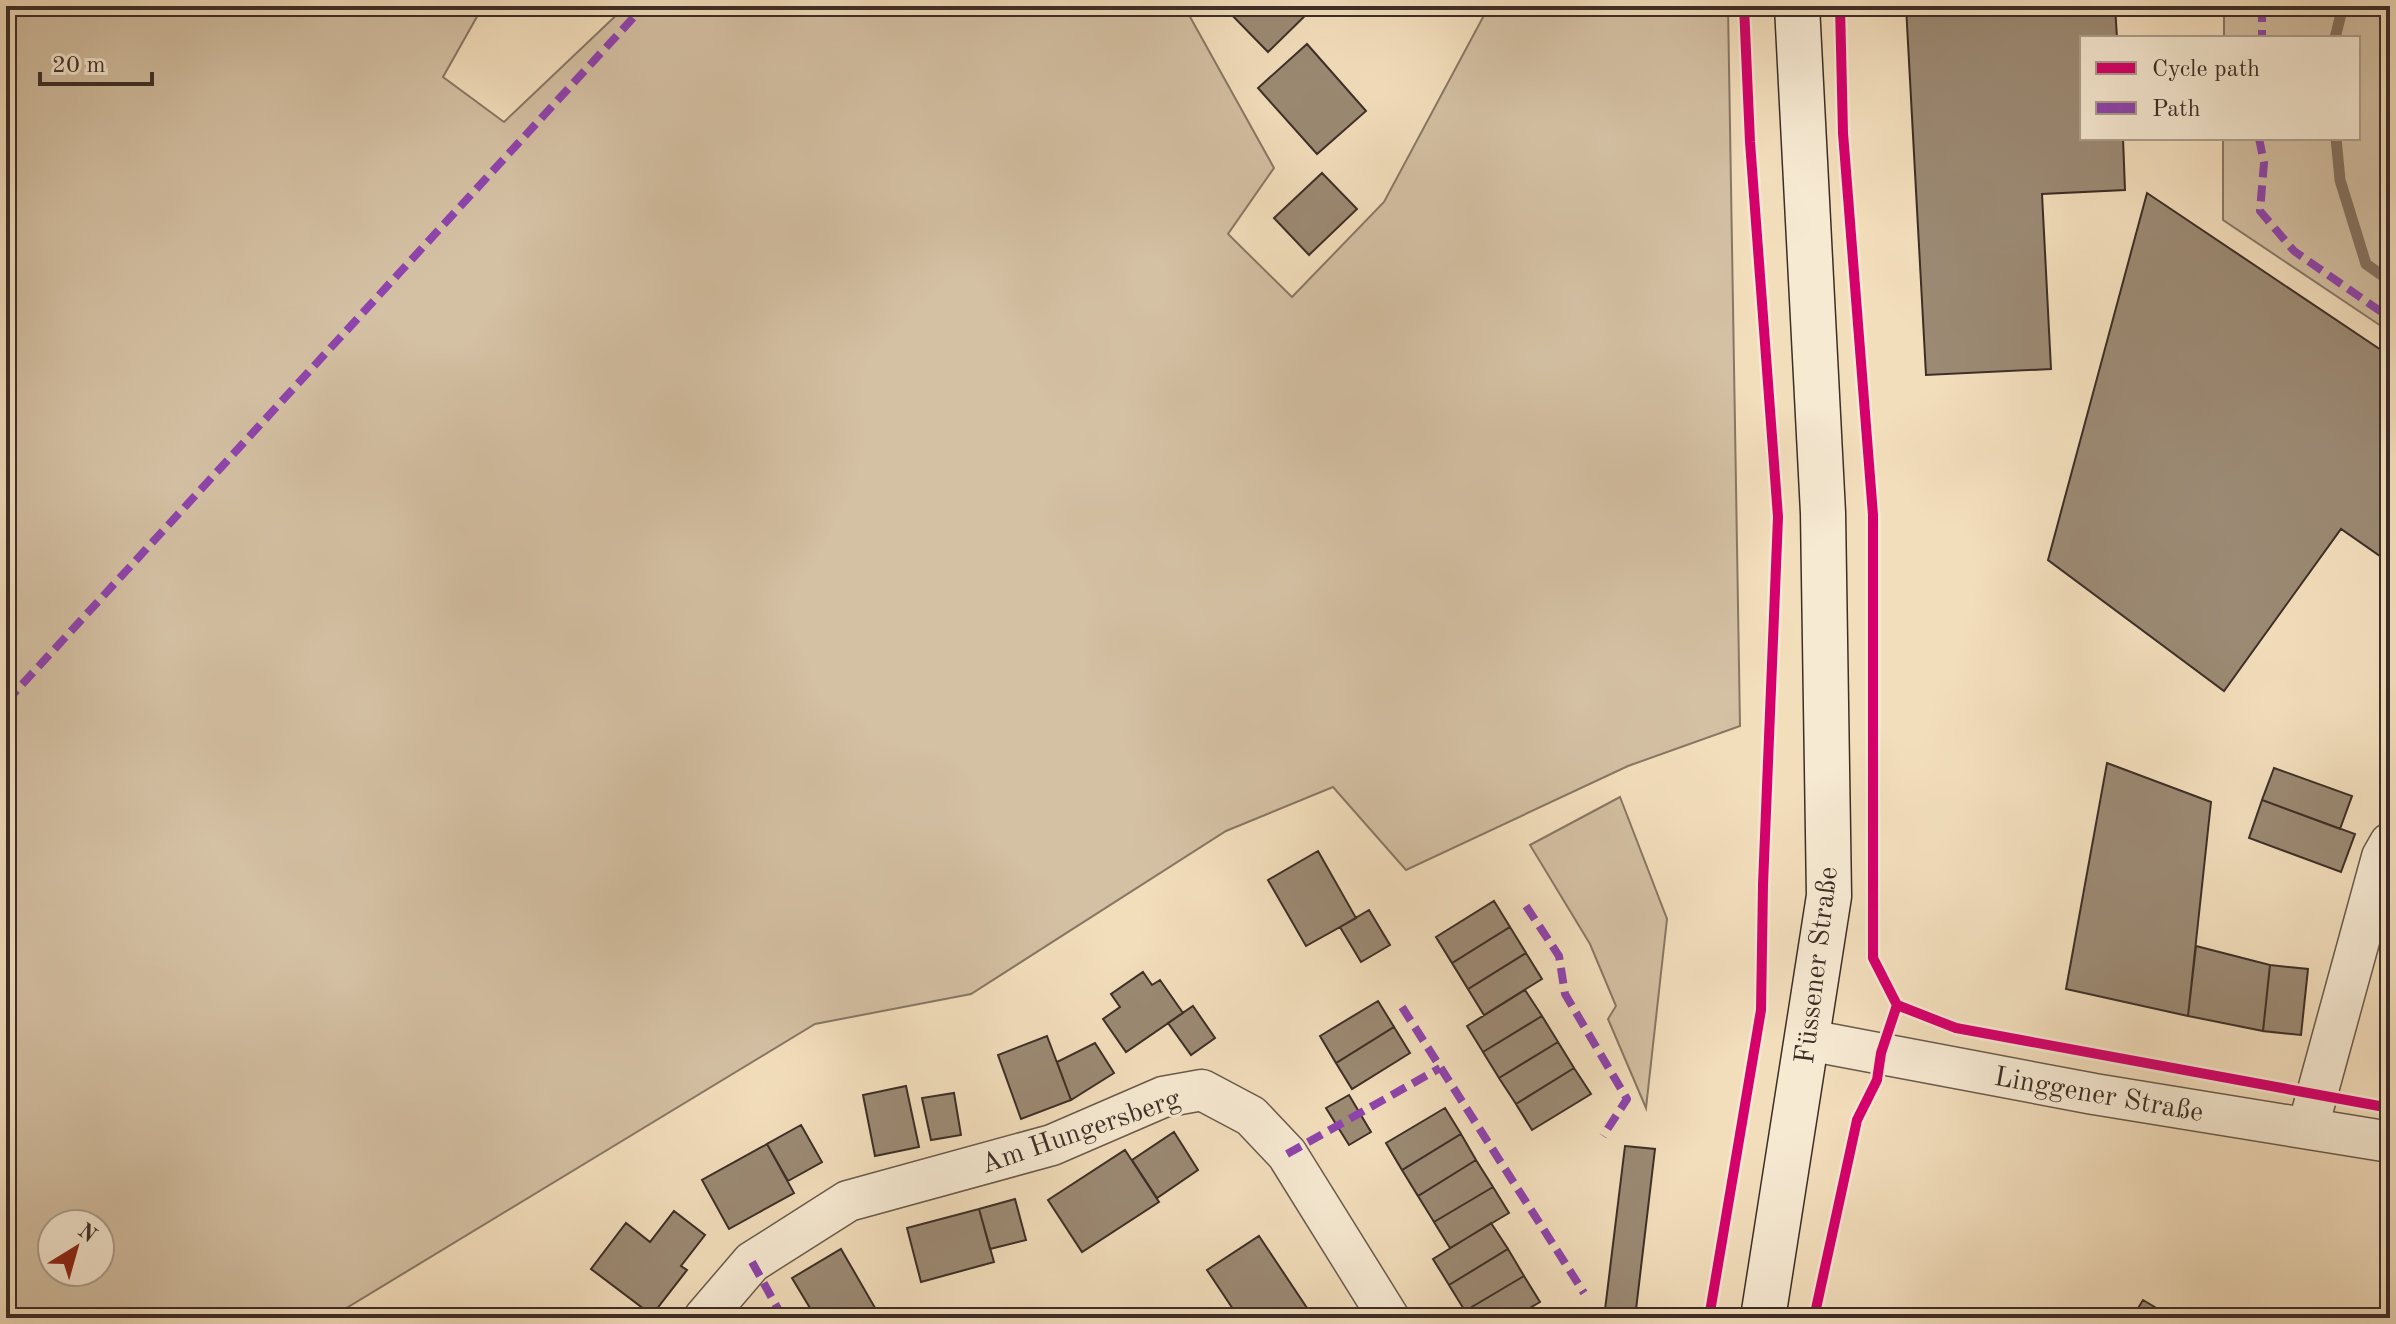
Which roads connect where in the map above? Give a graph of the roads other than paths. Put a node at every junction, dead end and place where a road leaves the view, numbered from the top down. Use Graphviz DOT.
graph roads {
  1 [pos="1797,6"];
  2 [pos="2390,843"];
  3 [pos="1808,1040"];
  4 [pos="2308,1127"];
  5 [pos="2390,1142"];
  6 [pos="704,1318"];
  7 [pos="1389,1318"];
  8 [pos="1763,1318"];
  1 -- 3 [label="main road, Füssener Straße"];
  2 -- 4 [label="street"];
  3 -- 4 [label="street, Linggener Straße"];
  3 -- 8 [label="main road, Füssener Straße"];
  4 -- 5 [label="street, Linggener Straße"];
  6 -- 7 [label="street, Am Hungersberg"];
}
